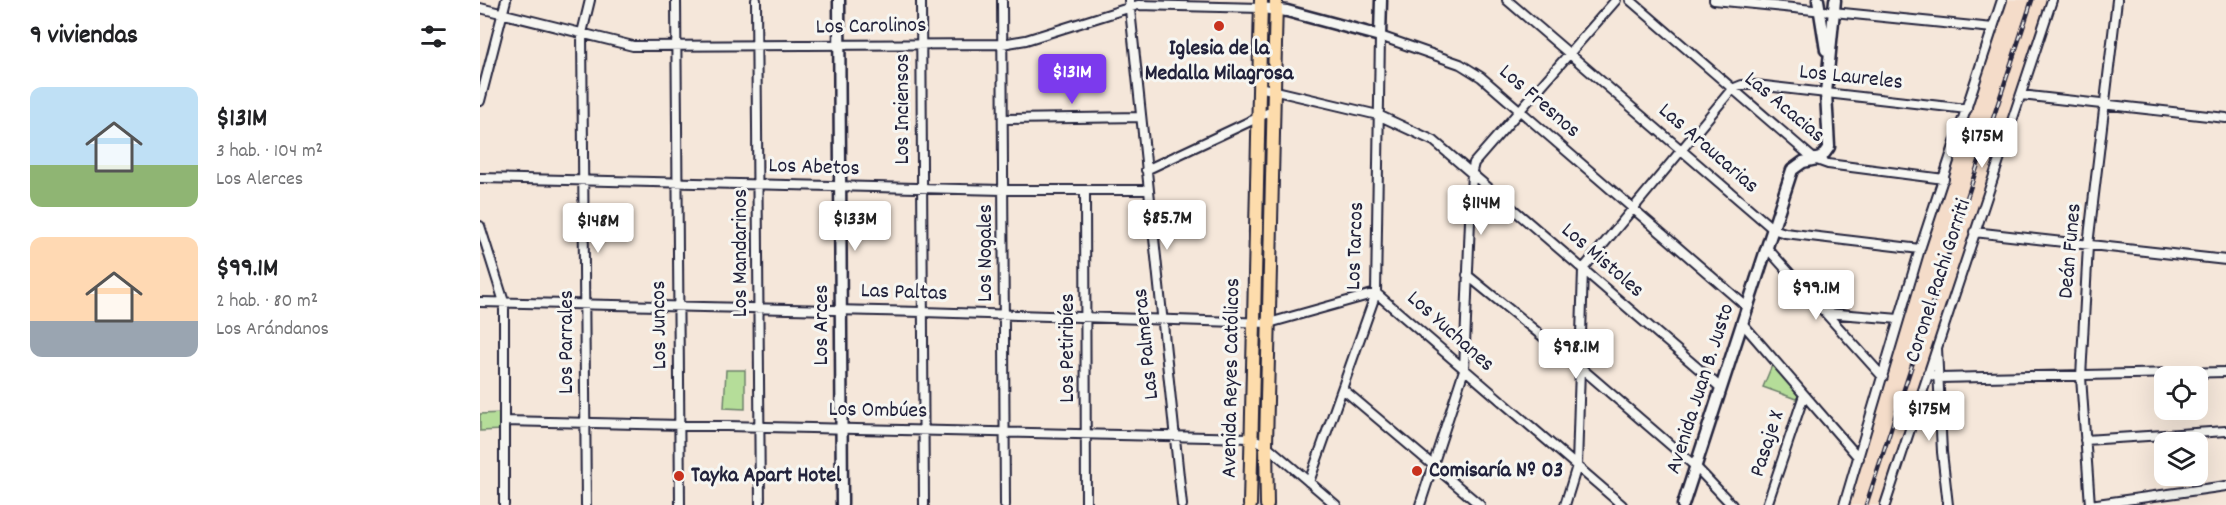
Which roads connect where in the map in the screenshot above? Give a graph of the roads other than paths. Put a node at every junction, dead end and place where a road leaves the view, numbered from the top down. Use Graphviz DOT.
graph roads {
  1 [pos="506,0"];
  2 [pos="590,0"];
  3 [pos="676,0"];
  4 [pos="756,0"];
  5 [pos="839,0"];
  6 [pos="921,0"];
  7 [pos="1002,0"];
  8 [pos="1381,0"];
  9 [pos="1507,0"];
  10 [pos="1616,0"];
  11 [pos="1630,0"];
  12 [pos="1714,0"];
  13 [pos="1835,0"];
  14 [pos="2002,0"];
  15 [pos="2052,0"];
  16 [pos="2117,0"];
  17 [pos="1129,3"];
  18 [pos="1261,4"];
  19 [pos="1276,4"];
  20 [pos="1818,6"];
  21 [pos="480,8"];
  22 [pos="1833,13"];
  23 [pos="503,14"];
  24 [pos="1993,28"];
  25 [pos="582,33"];
  26 [pos="1380,36"];
  27 [pos="921,44"];
  28 [pos="1002,44"];
  29 [pos="839,45"];
  30 [pos="756,46"];
  31 [pos="676,47"];
  32 [pos="1570,53"];
  33 [pos="1828,62"];
  34 [pos="1259,87"];
  35 [pos="1732,89"];
  36 [pos="1274,91"];
  37 [pos="1826,93"];
  38 [pos="2021,95"];
  39 [pos="480,101"];
  40 [pos="2105,104"];
  41 [pos="1967,109"];
  42 [pos="1274,110"];
  43 [pos="1520,111"];
  44 [pos="1258,116"];
  45 [pos="1378,116"];
  46 [pos="1141,117"];
  47 [pos="2226,118"];
  48 [pos="1003,119"];
  49 [pos="1682,150"];
  50 [pos="1814,159"];
  51 [pos="1146,170"];
  52 [pos="1472,171"];
  53 [pos="480,178"];
  54 [pos="1944,178"];
  55 [pos="583,180"];
  56 [pos="677,182"];
  57 [pos="759,184"];
  58 [pos="841,186"];
  59 [pos="921,188"];
  60 [pos="1148,189"];
  61 [pos="1003,190"];
  62 [pos="1085,191"];
  63 [pos="1633,208"];
  64 [pos="480,226"];
  65 [pos="1773,229"];
  66 [pos="1974,232"];
  67 [pos="2088,245"];
  68 [pos="1767,248"];
  69 [pos="1920,249"];
  70 [pos="2226,260"];
  71 [pos="1583,269"];
  72 [pos="1467,275"];
  73 [pos="1376,293"];
  74 [pos="480,302"];
  75 [pos="504,302"];
  76 [pos="586,304"];
  77 [pos="678,306"];
  78 [pos="759,308"];
  79 [pos="1748,308"];
  80 [pos="841,310"];
  81 [pos="923,312"];
  82 [pos="1827,313"];
  83 [pos="1004,315"];
  84 [pos="1085,316"];
  85 [pos="1162,318"];
  86 [pos="1899,319"];
  87 [pos="1255,322"];
  88 [pos="1269,323"];
  89 [pos="1743,324"];
  90 [pos="1937,347"];
  91 [pos="1580,367"];
  92 [pos="1464,370"];
  93 [pos="2226,372"];
  94 [pos="1928,373"];
  95 [pos="1883,377"];
  96 [pos="2081,377"];
  97 [pos="1939,378"];
  98 [pos="1721,388"];
  99 [pos="1344,390"];
  100 [pos="1804,395"];
  101 [pos="504,421"];
  102 [pos="585,422"];
  103 [pos="679,424"];
  104 [pos="760,426"];
  105 [pos="842,428"];
  106 [pos="923,430"];
  107 [pos="2226,431"];
  108 [pos="1005,432"];
  109 [pos="1087,433"];
  110 [pos="1175,436"];
  111 [pos="1252,438"];
  112 [pos="2085,440"];
  113 [pos="1266,445"];
  114 [pos="1859,458"];
  115 [pos="1433,465"];
  116 [pos="1577,466"];
  117 [pos="1695,467"];
  118 [pos="1309,482"];
  119 [pos="2226,486"];
  120 [pos="504,505"];
  121 [pos="586,505"];
  122 [pos="680,505"];
  123 [pos="760,505"];
  124 [pos="842,505"];
  125 [pos="924,505"];
  126 [pos="1005,505"];
  127 [pos="1086,505"];
  128 [pos="1182,505"];
  129 [pos="1250,505"];
  130 [pos="1267,505"];
  131 [pos="1336,505"];
  132 [pos="1420,505"];
  133 [pos="1480,505"];
  134 [pos="1565,505"];
  135 [pos="1622,505"];
  136 [pos="1683,505"];
  137 [pos="1732,505"];
  138 [pos="1767,505"];
  139 [pos="1844,505"];
  140 [pos="1885,505"];
  141 [pos="1948,505"];
  142 [pos="2090,505"];
  1 -- 23 [label="street"];
  2 -- 25 [label="street, Los Parrales"];
  3 -- 31 [label="street, Los Juncos"];
  4 -- 30 [label="street, Los Mandarinos"];
  5 -- 29 [label="street, Los Arces"];
  6 -- 27 [label="street, Los Inciensos"];
  7 -- 28 [label="street, Los Nogales"];
  8 -- 26 [label="street, Los Tarcos"];
  9 -- 32 [label="street, Las Araucarias"];
  10 -- 32 [label="street"];
  11 -- 35 [label="street, Las Acacias"];
  12 -- 20 [label="street"];
  13 -- 22 [label="street, Avenida Juan B. Justo"];
  14 -- 24 [label="street, Coronel Pachi Gorriti"];
  15 -- 38 [label="street, Coronel Pachi Gorriti"];
  16 -- 40 [label="street, Deán Funes"];
  17 -- 18 [label="street, Los Carolinos"];
  17 -- 28 [label="street, Los Carolinos"];
  17 -- 46 [label="street, Las Palmeras"];
  18 -- 19 [label="street, Los Fresnos"];
  18 -- 34 [label="main road, Avenida Reyes Católicos"];
  19 -- 26 [label="street, Los Fresnos"];
  19 -- 36 [label="main road, Avenida Reyes Católicos"];
  20 -- 22 [label="street"];
  20 -- 33 [label="street, Avenida Juan B. Justo"];
  21 -- 23 [label="street, Los Carolinos"];
  22 -- 24 [label="street"];
  22 -- 33 [label="street, Avenida Juan B. Justo"];
  23 -- 25 [label="street, Los Carolinos"];
  23 -- 39 [label="street"];
  24 -- 41 [label="street, Coronel Pachi Gorriti"];
  25 -- 31 [label="street, Los Carolinos"];
  25 -- 55 [label="street, Los Parrales"];
  26 -- 43 [label="street, Los Fresnos"];
  26 -- 45 [label="street, Los Tarcos"];
  27 -- 28 [label="street, Los Carolinos"];
  27 -- 29 [label="street, Los Carolinos"];
  27 -- 59 [label="street, Los Inciensos"];
  28 -- 48 [label="street, Los Nogales"];
  29 -- 30 [label="street, Los Carolinos"];
  29 -- 58 [label="street, Los Arces"];
  30 -- 31 [label="street, Los Carolinos"];
  30 -- 57 [label="street, Los Mandarinos"];
  31 -- 56 [label="street, Los Juncos"];
  32 -- 43 [label="street"];
  32 -- 49 [label="street, Las Araucarias"];
  33 -- 37 [label="street, Avenida Juan B. Justo"];
  34 -- 36 [label="street, Los Mistoles"];
  34 -- 44 [label="main road, Avenida Reyes Católicos"];
  35 -- 37 [label="street, Los Laureles"];
  35 -- 49 [label="street"];
  35 -- 50 [label="street, Las Acacias"];
  36 -- 42 [label="main road, Avenida Reyes Católicos"];
  36 -- 45 [label="street, Los Mistoles"];
  37 -- 41 [label="street, Los Laureles"];
  37 -- 50 [label="street, Avenida Juan B. Justo"];
  38 -- 40 [label="street"];
  38 -- 66 [label="street, Coronel Pachi Gorriti"];
  40 -- 47 [label="street"];
  40 -- 67 [label="street, Deán Funes"];
  41 -- 54 [label="street, Coronel Pachi Gorriti"];
  42 -- 44 [label="street"];
  42 -- 88 [label="main road, Avenida Reyes Católicos"];
  43 -- 52 [label="street"];
  43 -- 63 [label="street, Los Fresnos"];
  44 -- 51 [label="street"];
  44 -- 87 [label="main road, Avenida Reyes Católicos"];
  45 -- 52 [label="street, Los Mistoles"];
  45 -- 73 [label="street, Los Tarcos"];
  46 -- 48 [label="street"];
  46 -- 51 [label="street, Las Palmeras"];
  48 -- 61 [label="street, Los Nogales"];
  49 -- 63 [label="street"];
  49 -- 65 [label="street, Las Araucarias"];
  50 -- 54 [label="street, Las Acacias"];
  50 -- 65 [label="street, Avenida Juan B. Justo"];
  51 -- 60 [label="street, Las Palmeras"];
  52 -- 71 [label="street, Los Mistoles"];
  52 -- 72 [label="street"];
  53 -- 55 [label="street, Los Abetos"];
  54 -- 69 [label="street, Coronel Pachi Gorriti"];
  55 -- 56 [label="street, Los Abetos"];
  55 -- 76 [label="street, Los Parrales"];
  56 -- 57 [label="street, Los Abetos"];
  56 -- 77 [label="street, Los Juncos"];
  57 -- 58 [label="street, Los Abetos"];
  57 -- 78 [label="street, Los Mandarinos"];
  58 -- 59 [label="street, Los Abetos"];
  58 -- 80 [label="street, Los Arces"];
  59 -- 61 [label="street, Los Abetos"];
  59 -- 81 [label="street, Los Inciensos"];
  60 -- 62 [label="street, Los Abetos"];
  60 -- 85 [label="street, Las Palmeras"];
  61 -- 62 [label="street, Los Abetos"];
  61 -- 83 [label="street, Los Nogales"];
  62 -- 84 [label="street, Los Petiribíes"];
  63 -- 71 [label="street"];
  63 -- 79 [label="street, Los Fresnos"];
  64 -- 75 [label="street"];
  65 -- 68 [label="street, Avenida Juan B. Justo"];
  65 -- 69 [label="street, Las Araucarias"];
  66 -- 67 [label="street"];
  66 -- 90 [label="street, Coronel Pachi Gorriti"];
  67 -- 70 [label="street"];
  67 -- 96 [label="street, Deán Funes"];
  68 -- 79 [label="street, Avenida Juan B. Justo"];
  68 -- 82 [label="street"];
  69 -- 86 [label="street, Coronel Pachi Gorriti"];
  71 -- 91 [label="street"];
  71 -- 98 [label="street, Los Mistoles"];
  72 -- 91 [label="street"];
  72 -- 92 [label="street"];
  73 -- 88 [label="street, Los Yuchanes"];
  73 -- 92 [label="street, Los Yuchanes"];
  73 -- 99 [label="street, Los Tarcos"];
  74 -- 75 [label="street, Las Paltas"];
  75 -- 76 [label="street, Las Paltas"];
  75 -- 101 [label="street"];
  76 -- 77 [label="street, Las Paltas"];
  76 -- 102 [label="street, Los Parrales"];
  77 -- 78 [label="street, Las Paltas"];
  77 -- 103 [label="street, Los Juncos"];
  78 -- 80 [label="street, Las Paltas"];
  78 -- 104 [label="street, Los Mandarinos"];
  79 -- 89 [label="street, Avenida Juan B. Justo"];
  80 -- 81 [label="street, Las Paltas"];
  80 -- 105 [label="street, Los Arces"];
  81 -- 83 [label="street, Las Paltas"];
  81 -- 106 [label="street, Los Inciensos"];
  82 -- 86 [label="street"];
  82 -- 95 [label="street"];
  83 -- 84 [label="street, Las Paltas"];
  83 -- 108 [label="street, Los Nogales"];
  84 -- 85 [label="street, Las Paltas"];
  84 -- 109 [label="street, Los Petiribíes"];
  85 -- 87 [label="street, Las Paltas"];
  85 -- 110 [label="street, Las Palmeras"];
  86 -- 95 [label="street, Coronel Pachi Gorriti"];
  87 -- 88 [label="street, Los Yuchanes"];
  87 -- 111 [label="main road, Avenida Reyes Católicos"];
  88 -- 113 [label="main road, Avenida Reyes Católicos"];
  89 -- 98 [label="street, Avenida Juan B. Justo"];
  89 -- 100 [label="street"];
  90 -- 94 [label="street, Coronel Pachi Gorriti"];
  90 -- 97 [label="street"];
  91 -- 116 [label="street"];
  91 -- 117 [label="street"];
  92 -- 115 [label="street"];
  92 -- 116 [label="street, Los Yuchanes"];
  93 -- 96 [label="street"];
  94 -- 97 [label="street"];
  94 -- 140 [label="street, Coronel Pachi Gorriti"];
  95 -- 114 [label="street, Coronel Pachi Gorriti"];
  96 -- 97 [label="street"];
  96 -- 112 [label="street, Deán Funes"];
  97 -- 141 [label="street"];
  98 -- 117 [label="street, Avenida Juan B. Justo"];
  99 -- 115 [label="street"];
  99 -- 118 [label="street, Los Tarcos"];
  100 -- 114 [label="street"];
  100 -- 138 [label="street, Pasaje X"];
  101 -- 102 [label="street, Los Ombúes"];
  101 -- 120 [label="street"];
  102 -- 103 [label="street, Los Ombúes"];
  102 -- 121 [label="street, Los Parrales"];
  103 -- 104 [label="street, Los Ombúes"];
  103 -- 122 [label="street, Los Juncos"];
  104 -- 105 [label="street, Los Ombúes"];
  104 -- 123 [label="street, Los Mandarinos"];
  105 -- 106 [label="street, Los Ombúes"];
  105 -- 124 [label="street, Los Arces"];
  106 -- 108 [label="street, Los Ombúes"];
  106 -- 125 [label="street, Los Inciensos"];
  107 -- 112 [label="street"];
  108 -- 109 [label="street, Los Ombúes"];
  108 -- 126 [label="street, Los Nogales"];
  109 -- 110 [label="street, Los Ombúes"];
  109 -- 127 [label="street, Los Petiribíes"];
  110 -- 111 [label="street, Los Ombúes"];
  110 -- 128 [label="street, Las Palmeras"];
  111 -- 113 [label="street"];
  111 -- 129 [label="main road, Avenida Reyes Católicos"];
  112 -- 142 [label="street, Deán Funes"];
  113 -- 118 [label="street"];
  113 -- 130 [label="main road, Avenida Reyes Católicos"];
  114 -- 139 [label="street, Coronel Pachi Gorriti"];
  115 -- 132 [label="street"];
  115 -- 133 [label="street"];
  116 -- 134 [label="street"];
  116 -- 135 [label="street, Los Yuchanes"];
  117 -- 136 [label="street, Avenida Juan B. Justo"];
  117 -- 137 [label="street"];
  118 -- 131 [label="street"];
  119 -- 142 [label="street"];
}
